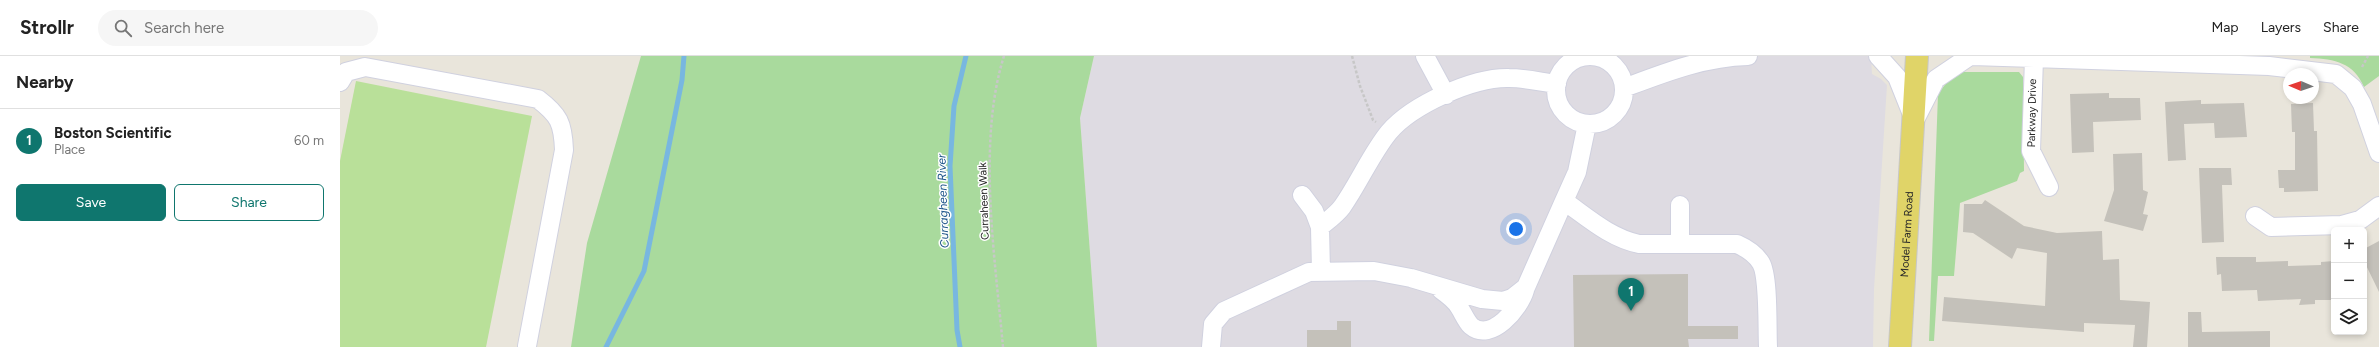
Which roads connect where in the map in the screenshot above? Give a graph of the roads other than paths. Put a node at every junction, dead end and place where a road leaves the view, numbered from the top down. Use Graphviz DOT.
graph roads {
  1 [pos="1425,56"];
  2 [pos="1592,56"];
  3 [pos="1748,56"];
  4 [pos="1878,56"];
  5 [pos="1917,56"];
  6 [pos="1971,56"];
  7 [pos="2034,58"];
  8 [pos="2152,59"];
  9 [pos="340,82"];
  10 [pos="1557,84"];
  11 [pos="1624,88"];
  12 [pos="1446,95"];
  13 [pos="1914,121"];
  14 [pos="1587,124"];
  15 [pos="2379,153"];
  16 [pos="2049,187"];
  17 [pos="1302,195"];
  18 [pos="1564,201"];
  19 [pos="1680,205"];
  20 [pos="2379,206"];
  21 [pos="2255,216"];
  22 [pos="1320,227"];
  23 [pos="1680,243"];
  24 [pos="1321,272"];
  25 [pos="1437,286"];
  26 [pos="1526,287"];
  27 [pos="527,346"];
  28 [pos="1211,347"];
  29 [pos="1768,347"];
  30 [pos="1900,347"];
  1 -- 12 [label="street"];
  2 -- 10 [label="street"];
  2 -- 11 [label="street"];
  3 -- 11 [label="street"];
  4 -- 13 [label="street"];
  5 -- 13 [label="main road, Model Farm Road"];
  6 -- 7 [label="street"];
  6 -- 13 [label="street, Model Farm Road"];
  7 -- 8 [label="street"];
  7 -- 16 [label="street, Parkway Drive"];
  8 -- 15 [label="street"];
  9 -- 27 [label="street"];
  10 -- 12 [label="street"];
  10 -- 14 [label="street"];
  11 -- 14 [label="street"];
  12 -- 22 [label="street"];
  13 -- 30 [label="main road, Model Farm Road"];
  14 -- 18 [label="street"];
  17 -- 22 [label="street"];
  18 -- 23 [label="street"];
  18 -- 26 [label="street"];
  19 -- 23 [label="street"];
  20 -- 21 [label="street"];
  22 -- 24 [label="street"];
  23 -- 29 [label="street"];
  24 -- 25 [label="street"];
  24 -- 28 [label="street"];
  25 -- 26 [label="street"];
  25 -- 26 [label="street"];
}
